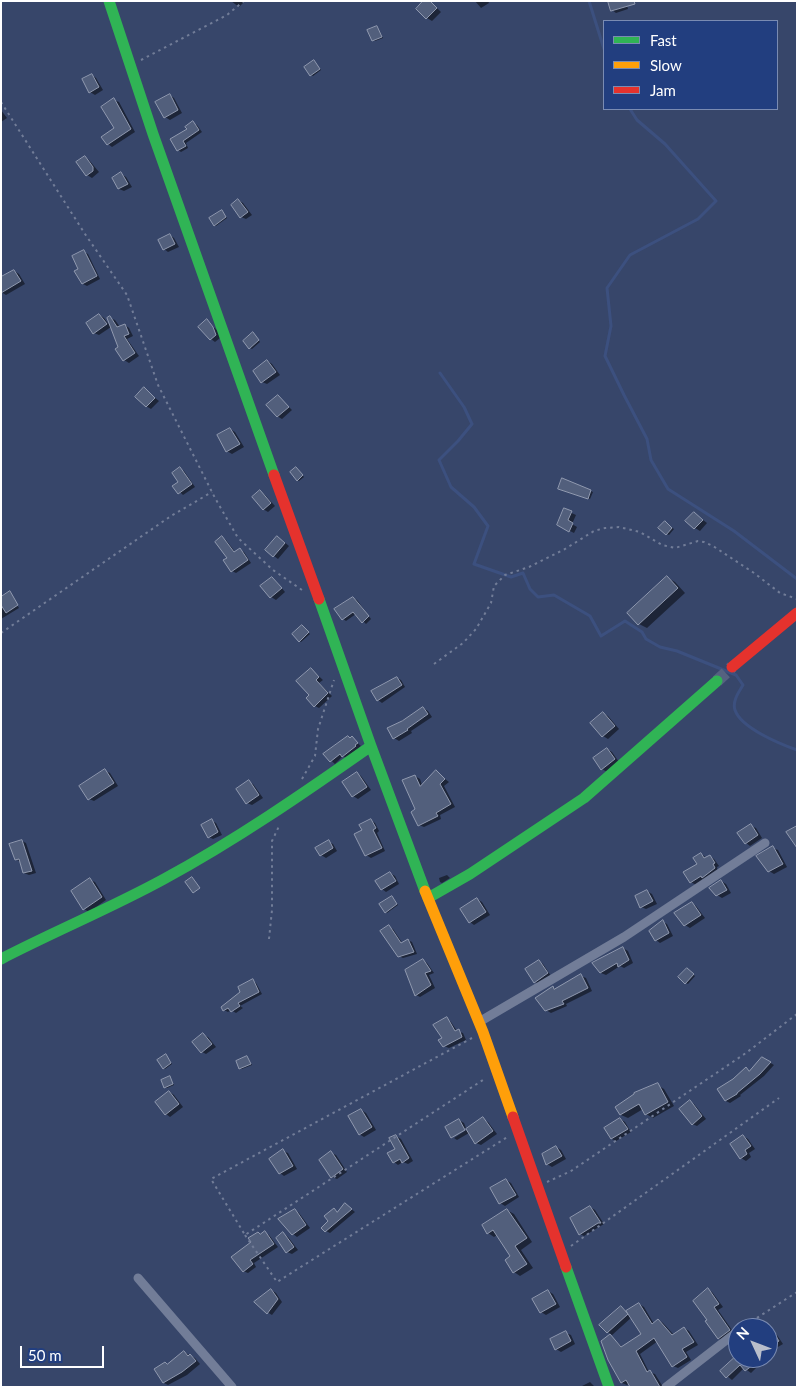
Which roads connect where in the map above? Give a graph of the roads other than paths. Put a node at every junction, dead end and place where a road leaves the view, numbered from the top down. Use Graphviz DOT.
graph roads {
  1 [pos="109,1"];
  2 [pos="797,612"];
  3 [pos="732,667"];
  4 [pos="717,681"];
  5 [pos="371,746"];
  6 [pos="765,843"];
  7 [pos="428,898"];
  8 [pos="1,959"];
  9 [pos="481,1027"];
  10 [pos="138,1278"];
  11 [pos="728,1338"];
  12 [pos="232,1387"];
  13 [pos="608,1387"];
  14 [pos="666,1387"];
  1 -- 5 [label="street"];
  2 -- 3 [label="street"];
  4 -- 7 [label="street"];
  5 -- 7 [label="street"];
  5 -- 8 [label="street"];
  6 -- 9 [label="street"];
  7 -- 9 [label="street"];
  9 -- 13 [label="street"];
  10 -- 12 [label="street"];
  11 -- 14 [label="street"];
}
